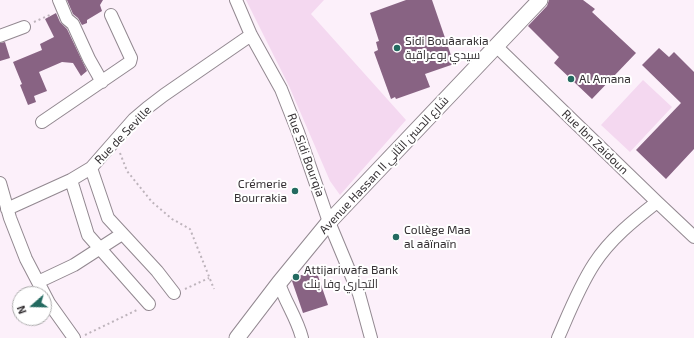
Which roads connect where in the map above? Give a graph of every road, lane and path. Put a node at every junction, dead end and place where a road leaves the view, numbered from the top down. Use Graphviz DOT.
graph roads {
  1 [pos="236,0"];
  2 [pos="540,0"];
  3 [pos="61,4"];
  4 [pos="111,15"];
  5 [pos="24,27"];
  6 [pos="252,35"];
  7 [pos="0,36"];
  8 [pos="496,46"];
  9 [pos="102,82"];
  10 [pos="42,122"];
  11 [pos="115,140"];
  12 [pos="91,168"];
  13 [pos="71,180"];
  14 [pos="0,183"];
  15 [pos="656,202"];
  16 [pos="7,209"];
  17 [pos="329,222"];
  18 [pos="122,234"];
  19 [pos="694,237"];
  20 [pos="100,248"];
  21 [pos="38,282"];
  22 [pos="279,283"];
  23 [pos="214,290"];
  24 [pos="174,293"];
  25 [pos="149,304"];
  26 [pos="74,338"];
  27 [pos="237,338"];
  28 [pos="302,338"];
  29 [pos="371,338"];
  30 [pos="558,338"];
  1 -- 6 [label="street, Rue Sidi Bourqia"];
  2 -- 8 [label="street, Avenue Hassan II شارع الحسن الثاني"];
  3 -- 5 [label="path"];
  3 -- 9 [label="street"];
  4 -- 9 [label="street"];
  5 -- 7 [label="street"];
  6 -- 11 [label="street, Rue de Seville"];
  6 -- 17 [label="street, Rue Sidi Bourqia"];
  8 -- 15 [label="street, Rue Ibn Zaidoun"];
  8 -- 17 [label="street, Avenue Hassan II شارع الحسن الثاني"];
  9 -- 10 [label="street"];
  11 -- 12 [label="street, Rue de Seville"];
  11 -- 23 [label="path"];
  12 -- 13 [label="street, Rue de Seville"];
  12 -- 18 [label="street"];
  13 -- 16 [label="street, Rue de Seville"];
  13 -- 20 [label="street"];
  14 -- 16 [label="street"];
  15 -- 19 [label="street, Rue Ibn Zaidoun"];
  15 -- 30 [label="street"];
  16 -- 21 [label="street"];
  17 -- 22 [label="street, Avenue Hassan II شارع الحسن الثاني"];
  17 -- 29 [label="street, Rue Sidi Bourqia"];
  18 -- 20 [label="street"];
  18 -- 24 [label="street"];
  20 -- 21 [label="street"];
  20 -- 25 [label="street"];
  21 -- 26 [label="street"];
  22 -- 27 [label="street, Avenue Hassan II شارع الحسن الثاني"];
  22 -- 28 [label="street"];
}
